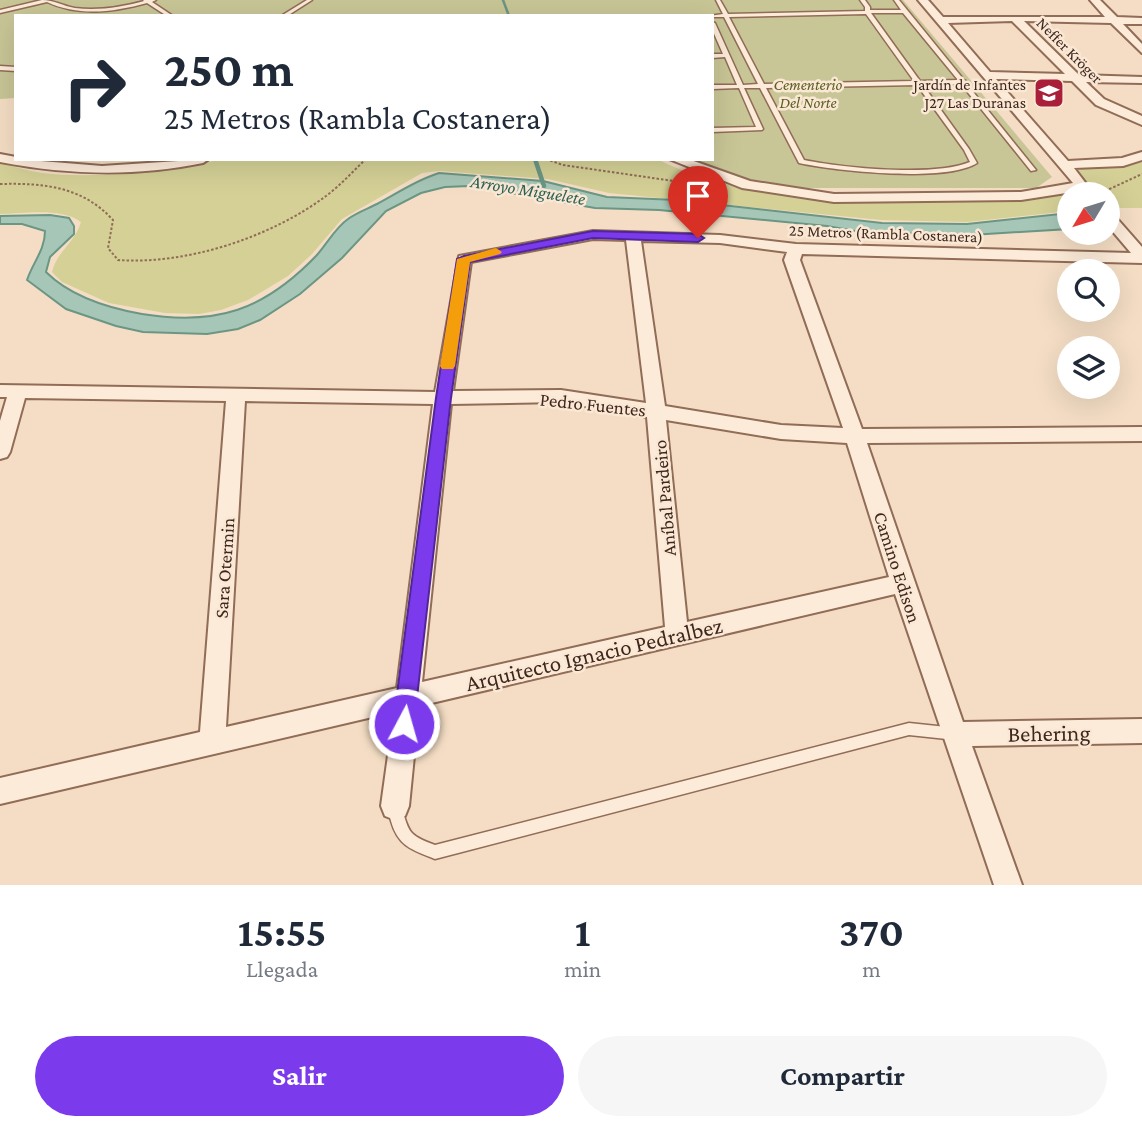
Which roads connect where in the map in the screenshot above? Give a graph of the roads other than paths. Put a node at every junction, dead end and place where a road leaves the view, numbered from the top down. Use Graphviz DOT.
graph roads {
  1 [pos="48,0"];
  2 [pos="149,0"];
  3 [pos="310,0"];
  4 [pos="718,0"];
  5 [pos="862,0"];
  6 [pos="896,0"];
  7 [pos="923,0"];
  8 [pos="1095,0"];
  9 [pos="88,9"];
  10 [pos="905,11"];
  11 [pos="0,12"];
  12 [pos="867,12"];
  13 [pos="82,14"];
  14 [pos="168,14"];
  15 [pos="286,14"];
  16 [pos="714,16"];
  17 [pos="726,16"];
  18 [pos="1014,18"];
  19 [pos="940,20"];
  20 [pos="1115,20"];
  21 [pos="1142,21"];
  22 [pos="715,36"];
  23 [pos="1142,50"];
  24 [pos="727,55"];
  25 [pos="714,56"];
  26 [pos="987,75"];
  27 [pos="1075,77"];
  28 [pos="1142,80"];
  29 [pos="918,82"];
  30 [pos="964,82"];
  31 [pos="764,84"];
  32 [pos="743,85"];
  33 [pos="714,87"];
  34 [pos="1142,121"];
  35 [pos="714,130"];
  36 [pos="1142,156"];
  37 [pos="17,161"];
  38 [pos="185,161"];
  39 [pos="681,161"];
  40 [pos="1063,165"];
  41 [pos="1033,170"];
  42 [pos="1078,182"];
  43 [pos="1057,193"];
  44 [pos="1120,231"];
  45 [pos="633,236"];
  46 [pos="796,249"];
  47 [pos="1142,257"];
  48 [pos="9,391"];
  49 [pos="236,393"];
  50 [pos="443,398"];
  51 [pos="656,411"];
  52 [pos="1142,434"];
  53 [pos="855,436"];
  54 [pos="0,453"];
  55 [pos="902,583"];
  56 [pos="677,635"];
  57 [pos="407,697"];
  58 [pos="1142,731"];
  59 [pos="956,734"];
  60 [pos="212,742"];
  61 [pos="0,791"];
  62 [pos="395,806"];
  63 [pos="1008,885"];
  1 -- 9 [label="lane"];
  1 -- 11 [label="lane"];
  2 -- 9 [label="lane"];
  2 -- 14 [label="lane"];
  3 -- 15 [label="lane"];
  4 -- 17 [label="lane"];
  5 -- 12 [label="lane"];
  6 -- 10 [label="lane"];
  7 -- 19 [label="street"];
  8 -- 20 [label="street"];
  9 -- 13 [label="lane"];
  10 -- 12 [label="lane"];
  10 -- 30 [label="lane"];
  12 -- 17 [label="lane"];
  12 -- 29 [label="lane"];
  16 -- 17 [label="lane"];
  17 -- 31 [label="lane"];
  18 -- 19 [label="street"];
  18 -- 20 [label="street"];
  18 -- 27 [label="street, Neffer Kröger"];
  19 -- 26 [label="street"];
  20 -- 21 [label="street"];
  20 -- 23 [label="street"];
  22 -- 24 [label="lane"];
  24 -- 25 [label="lane"];
  24 -- 32 [label="lane"];
  26 -- 27 [label="street"];
  26 -- 40 [label="street"];
  27 -- 28 [label="street"];
  27 -- 34 [label="street, Neffer Kröger"];
  29 -- 30 [label="lane"];
  29 -- 31 [label="lane"];
  29 -- 31 [label="lane"];
  30 -- 41 [label="lane"];
  31 -- 32 [label="lane"];
  32 -- 33 [label="lane"];
  32 -- 35 [label="lane"];
  36 -- 40 [label="street"];
  37 -- 38 [label="street"];
  39 -- 43 [label="street"];
  40 -- 42 [label="street"];
  44 -- 47 [label="street"];
  45 -- 46 [label="street, 25 Metros (Rambla Costanera)"];
  45 -- 50 [label="street, 25 Metros (Rambla Costanera)"];
  45 -- 51 [label="street, Aníbal Pardeiro"];
  46 -- 47 [label="street, 25 Metros (Rambla Costanera)"];
  46 -- 53 [label="street, Camino Edison"];
  48 -- 49 [label="street, Pedro Fuentes"];
  48 -- 54 [label="street"];
  49 -- 50 [label="street, Pedro Fuentes"];
  49 -- 60 [label="street, Sara Otermin"];
  50 -- 51 [label="street, Pedro Fuentes"];
  50 -- 57 [label="street"];
  51 -- 53 [label="street, Pedro Fuentes"];
  51 -- 56 [label="street, Aníbal Pardeiro"];
  52 -- 53 [label="street, Pedro Fuentes"];
  53 -- 55 [label="street, Camino Edison"];
  55 -- 56 [label="street, Arquitecto Ignacio Pedralbez"];
  55 -- 59 [label="street, Camino Edison"];
  56 -- 57 [label="street, Arquitecto Ignacio Pedralbez"];
  57 -- 60 [label="street, Arquitecto Ignacio Pedralbez"];
  57 -- 62 [label="street"];
  58 -- 59 [label="street, Behering"];
  59 -- 62 [label="lane"];
  59 -- 63 [label="street, Camino Edison"];
  60 -- 61 [label="street, Arquitecto Ignacio Pedralbez"];
}
